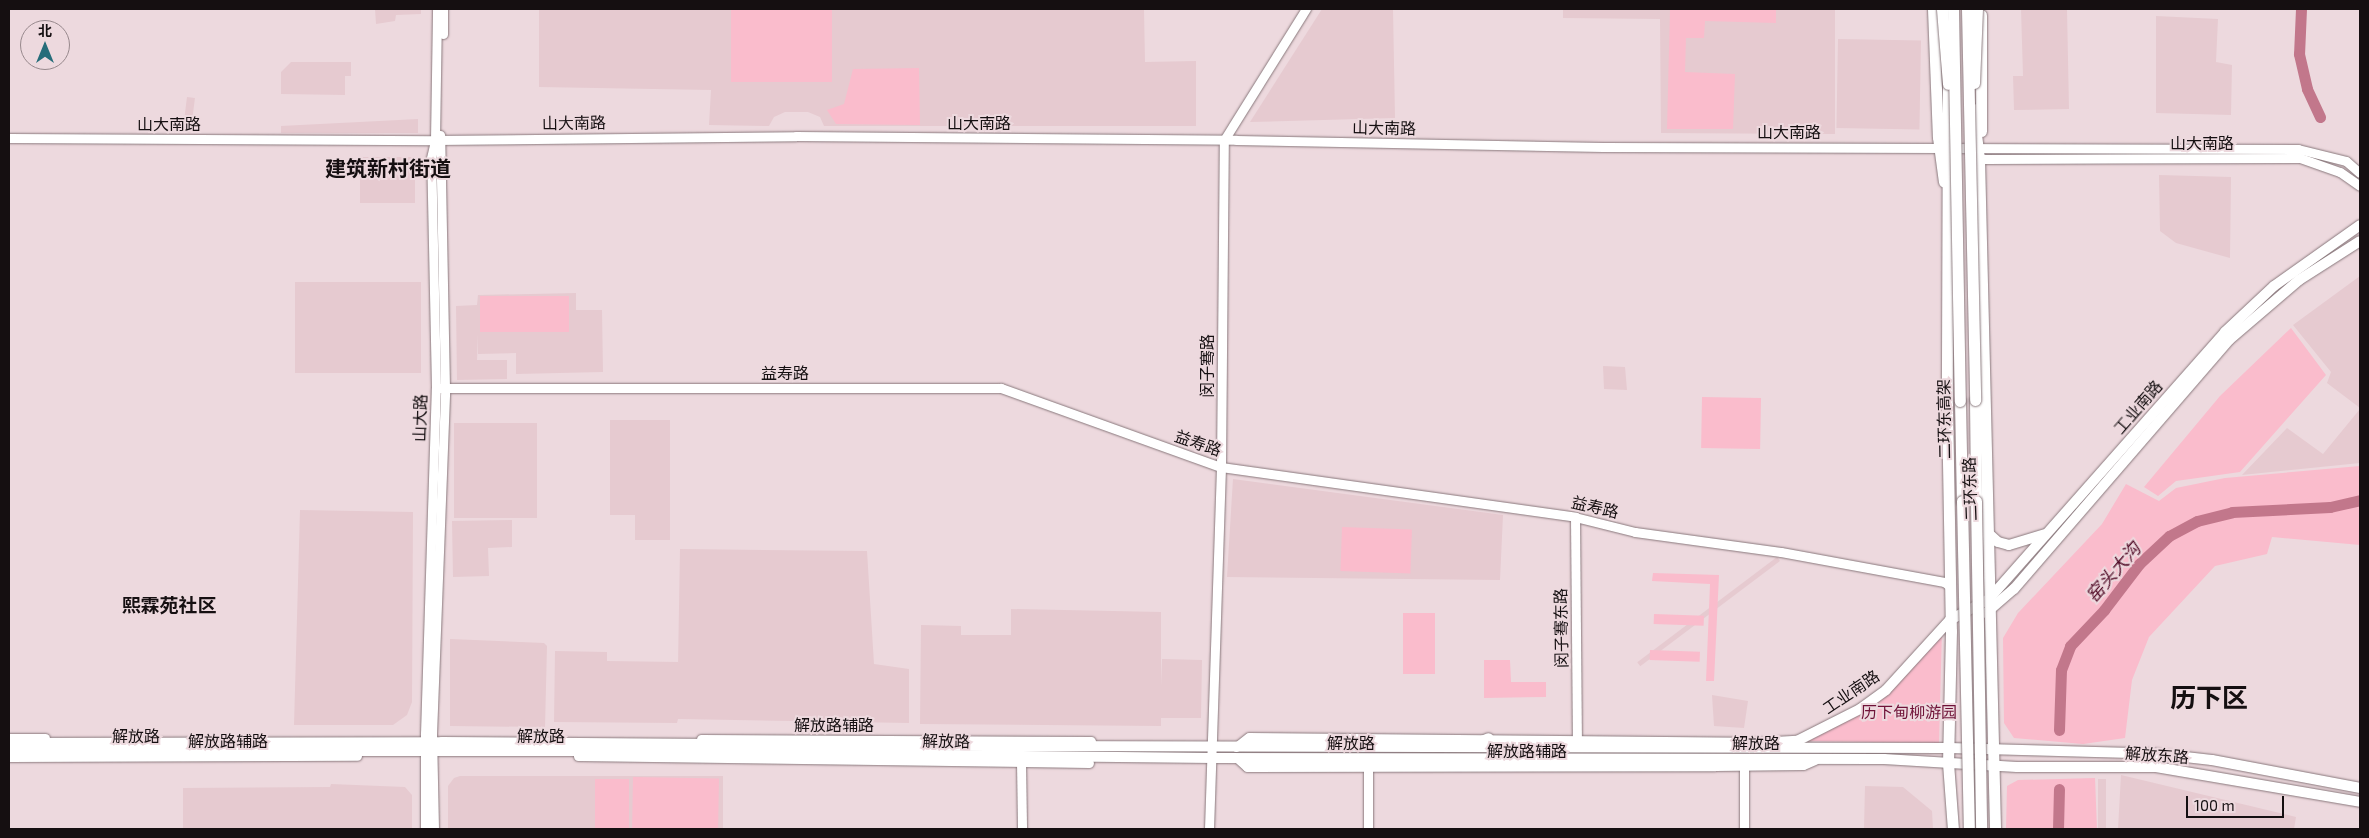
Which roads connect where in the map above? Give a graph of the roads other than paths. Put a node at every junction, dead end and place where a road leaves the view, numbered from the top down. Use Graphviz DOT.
graph roads {
  1 [pos="437,9"];
  2 [pos="444,9"];
  3 [pos="1306,9"];
  4 [pos="1933,9"];
  5 [pos="1942,9"];
  6 [pos="1948,9"];
  7 [pos="1953,9"];
  8 [pos="1968,9"];
  9 [pos="1977,9"];
  10 [pos="1981,9"];
  11 [pos="1970,61"];
  12 [pos="1935,65"];
  13 [pos="1945,85"];
  14 [pos="1983,87"];
  15 [pos="1936,96"];
  16 [pos="9,138"];
  17 [pos="437,140"];
  18 [pos="1224,140"];
  19 [pos="1948,146"];
  20 [pos="1975,150"];
  21 [pos="2360,173"];
  22 [pos="2360,186"];
  23 [pos="2360,225"];
  24 [pos="2360,241"];
  25 [pos="441,388"];
  26 [pos="1221,467"];
  27 [pos="1575,517"];
  28 [pos="2053,527"];
  29 [pos="1988,533"];
  30 [pos="1948,585"];
  31 [pos="1989,599"];
  32 [pos="1989,613"];
  33 [pos="1950,620"];
  34 [pos="9,738"];
  35 [pos="335,738"];
  36 [pos="1489,738"];
  37 [pos="1577,738"];
  38 [pos="9,743"];
  39 [pos="1783,745"];
  40 [pos="359,747"];
  41 [pos="429,747"];
  42 [pos="575,747"];
  43 [pos="1211,747"];
  44 [pos="1236,747"];
  45 [pos="1468,747"];
  46 [pos="1949,748"];
  47 [pos="9,751"];
  48 [pos="1992,751"];
  49 [pos="1094,752"];
  50 [pos="1883,754"];
  51 [pos="9,757"];
  52 [pos="1212,758"];
  53 [pos="1237,758"];
  54 [pos="1562,758"];
  55 [pos="1820,759"];
  56 [pos="1021,762"];
  57 [pos="1948,763"];
  58 [pos="1744,765"];
  59 [pos="1368,766"];
  60 [pos="1540,766"];
  61 [pos="1993,766"];
  62 [pos="2360,788"];
  63 [pos="2360,802"];
  64 [pos="1975,827"];
  65 [pos="425,829"];
  66 [pos="434,829"];
  67 [pos="1022,829"];
  68 [pos="1211,829"];
  69 [pos="1368,829"];
  70 [pos="1744,829"];
  71 [pos="1953,829"];
  72 [pos="1995,829"];
  1 -- 17 [label="street, 山大路"];
  2 -- 17 [label="street, 山大路"];
  3 -- 18 [label="street"];
  4 -- 12 [label="highway, 二环东路"];
  5 -- 19 [label="highway, bridge"];
  6 -- 13 [label="highway, 二环东路"];
  7 -- 19 [label="highway, 二环东高架, bridge"];
  8 -- 11 [label="highway, 二环东路"];
  8 -- 20 [label="highway, 二环东高架, bridge"];
  9 -- 20 [label="highway, bridge"];
  10 -- 14 [label="highway, 二环东路"];
  11 -- 14 [label="highway, 二环东路"];
  11 -- 20 [label="highway, 二环东路"];
  12 -- 13 [label="highway, 二环东路"];
  12 -- 15 [label="highway, 二环东路"];
  13 -- 15 [label="highway, 二环东路"];
  13 -- 19 [label="highway, 二环东路"];
  14 -- 20 [label="highway, 二环东路"];
  15 -- 19 [label="highway, 二环东路"];
  16 -- 17 [label="street, 山大南路"];
  17 -- 18 [label="street, 山大南路"];
  17 -- 25 [label="street, 山大路"];
  18 -- 19 [label="street, 山大南路"];
  18 -- 26 [label="street, 闵子骞路"];
  19 -- 20 [label="street, 山大南路"];
  19 -- 30 [label="highway, 二环东路"];
  19 -- 64 [label="highway, 二环东高架, bridge"];
  20 -- 21 [label="street, 山大南路"];
  20 -- 22 [label="street, 山大南路"];
  20 -- 29 [label="highway, 二环东路"];
  20 -- 64 [label="highway, 二环东高架, bridge"];
  23 -- 28 [label="main road, 工业南路"];
  24 -- 32 [label="main road, 工业南路"];
  25 -- 26 [label="street, 益寿路"];
  25 -- 41 [label="street, 山大路"];
  26 -- 27 [label="street, 益寿路"];
  26 -- 43 [label="street, 闵子骞路"];
  27 -- 30 [label="street, 益寿路"];
  27 -- 37 [label="street, 闵子骞东路"];
  28 -- 29 [label="main road"];
  28 -- 31 [label="main road, 工业南路"];
  29 -- 31 [label="highway, 二环东路"];
  30 -- 33 [label="highway, 二环东路"];
  31 -- 32 [label="highway, 二环东路"];
  31 -- 33 [label="main road, 工业南路"];
  32 -- 33 [label="main road"];
  32 -- 48 [label="highway, 二环东路"];
  33 -- 39 [label="main road, 工业南路"];
  33 -- 46 [label="highway, 二环东路"];
  34 -- 35 [label="street, 解放路辅路"];
  36 -- 37 [label="street, 解放路辅路"];
  36 -- 44 [label="street, 解放路辅路"];
  36 -- 45 [label="main road"];
  37 -- 39 [label="street, 解放路辅路"];
  38 -- 40 [label="main road, 解放路"];
  39 -- 45 [label="main road, 解放路"];
  39 -- 50 [label="main road, 解放路"];
  40 -- 41 [label="main road, 解放路"];
  40 -- 47 [label="main road, 解放路"];
  40 -- 51 [label="street, 解放路辅路"];
  41 -- 42 [label="main road, 解放路"];
  41 -- 65 [label="street, 山大路"];
  41 -- 66 [label="street, 山大路"];
  42 -- 49 [label="main road, 解放路"];
  42 -- 49 [label="street, 解放路辅路"];
  42 -- 56 [label="street"];
  43 -- 44 [label="main road, 解放路"];
  43 -- 49 [label="main road, 解放路"];
  43 -- 52 [label="street, 闵子骞路"];
  44 -- 45 [label="main road, 解放路"];
  46 -- 48 [label="main road, 解放东路"];
  46 -- 50 [label="main road, 解放路"];
  46 -- 57 [label="highway, 二环东路"];
  48 -- 61 [label="highway, 二环东路"];
  48 -- 62 [label="main road, 解放东路"];
  49 -- 52 [label="main road, 解放路"];
  49 -- 56 [label="street"];
  50 -- 55 [label="main road, 解放路"];
  50 -- 57 [label="main road, 解放路"];
  52 -- 53 [label="main road, 解放路"];
  52 -- 68 [label="street, 闵子骞路"];
  53 -- 54 [label="main road, 解放路"];
  53 -- 59 [label="street, 解放路辅路"];
  54 -- 55 [label="main road, 解放路"];
  54 -- 60 [label="main road"];
  55 -- 58 [label="street, 解放路辅路"];
  56 -- 67 [label="street"];
  57 -- 61 [label="main road, 解放东路"];
  57 -- 71 [label="highway, 二环东路"];
  58 -- 60 [label="street, 解放路辅路"];
  58 -- 70 [label="street"];
  59 -- 60 [label="street, 解放路辅路"];
  59 -- 69 [label="street"];
  61 -- 63 [label="main road, 解放东路"];
  61 -- 72 [label="highway, 二环东路"];
}
